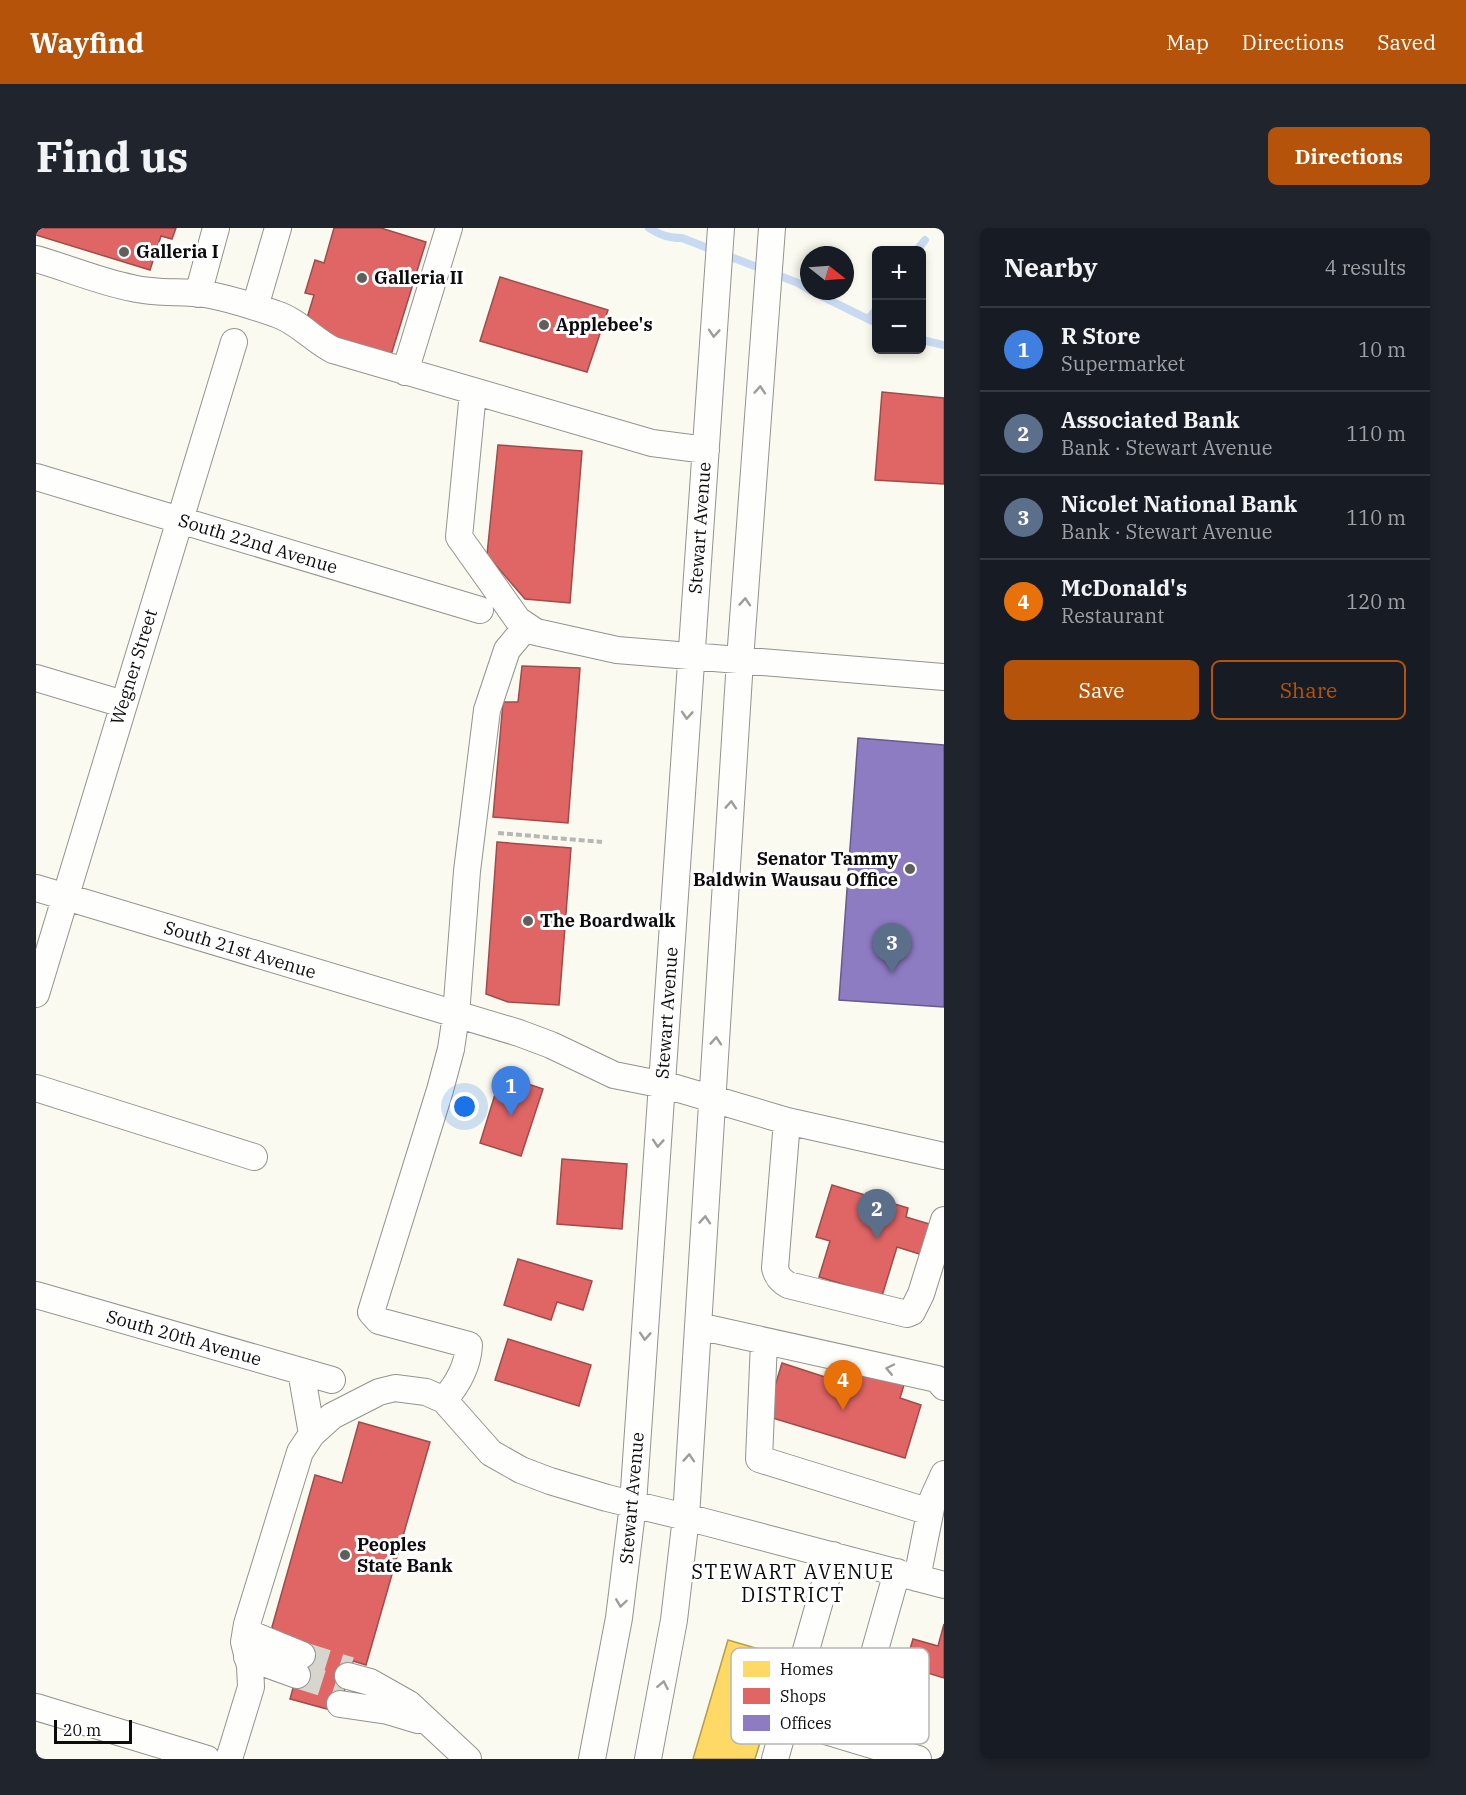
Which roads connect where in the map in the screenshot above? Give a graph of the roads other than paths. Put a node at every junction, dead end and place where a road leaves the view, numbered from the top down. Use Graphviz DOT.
graph roads {
  1 [pos="216,228"];
  2 [pos="278,228"];
  3 [pos="449,228"];
  4 [pos="772,228"];
  5 [pos="721,233"];
  6 [pos="36,259"];
  7 [pos="198,294"];
  8 [pos="255,307"];
  9 [pos="234,342"];
  10 [pos="405,372"];
  11 [pos="473,392"];
  12 [pos="706,450"];
  13 [pos="36,477"];
  14 [pos="179,520"];
  15 [pos="480,610"];
  16 [pos="526,626"];
  17 [pos="691,656"];
  18 [pos="740,660"];
  19 [pos="944,676"];
  20 [pos="36,678"];
  21 [pos="123,704"];
  22 [pos="36,888"];
  23 [pos="66,897"];
  24 [pos="36,993"];
  25 [pos="450,1013"];
  26 [pos="662,1084"];
  27 [pos="36,1088"];
  28 [pos="712,1100"];
  29 [pos="787,1121"];
  30 [pos="944,1156"];
  31 [pos="254,1157"];
  32 [pos="944,1220"];
  33 [pos="36,1295"];
  34 [pos="698,1326"];
  35 [pos="764,1342"];
  36 [pos="301,1371"];
  37 [pos="332,1380"];
  38 [pos="944,1387"];
  39 [pos="444,1400"];
  40 [pos="312,1434"];
  41 [pos="944,1474"];
  42 [pos="633,1504"];
  43 [pos="930,1512"];
  44 [pos="686,1517"];
  45 [pos="832,1555"];
  46 [pos="907,1575"];
  47 [pos="944,1585"];
  48 [pos="806,1648"];
  49 [pos="881,1648"];
  50 [pos="247,1651"];
  51 [pos="36,1707"];
  52 [pos="430,1724"];
  53 [pos="779,1744"];
  54 [pos="869,1744"];
  55 [pos="207,1759"];
  56 [pos="229,1759"];
  57 [pos="468,1759"];
  58 [pos="592,1759"];
  59 [pos="648,1759"];
  60 [pos="775,1759"];
  61 [pos="918,1759"];
  1 -- 7 [label="street"];
  2 -- 8 [label="street"];
  3 -- 10 [label="street"];
  18 -- 4 [label="street, one-way"];
  5 -- 12 [label="street, Stewart Avenue, one-way"];
  6 -- 7 [label="street"];
  7 -- 8 [label="street"];
  8 -- 10 [label="street"];
  9 -- 14 [label="street, Wegner Street"];
  10 -- 11 [label="street"];
  11 -- 12 [label="street"];
  11 -- 16 [label="street"];
  12 -- 17 [label="street, Stewart Avenue"];
  13 -- 14 [label="street, South 22nd Avenue"];
  14 -- 15 [label="street, South 22nd Avenue"];
  14 -- 21 [label="street, Wegner Street"];
  16 -- 17 [label="street"];
  16 -- 25 [label="street"];
  17 -- 18 [label="street"];
  17 -- 26 [label="street, Stewart Avenue, one-way"];
  18 -- 19 [label="street"];
  28 -- 18 [label="street, one-way"];
  20 -- 21 [label="street"];
  21 -- 23 [label="street, Wegner Street"];
  22 -- 23 [label="street, South 21st Avenue"];
  23 -- 24 [label="street, Wegner Street"];
  23 -- 25 [label="street, South 21st Avenue"];
  25 -- 26 [label="street, South 21st Avenue"];
  25 -- 39 [label="street"];
  26 -- 28 [label="street, South 21st Avenue"];
  26 -- 42 [label="street, Stewart Avenue, one-way"];
  27 -- 31 [label="street"];
  28 -- 29 [label="street, South 21st Avenue"];
  34 -- 28 [label="street, one-way"];
  29 -- 30 [label="street, South 21st Avenue"];
  29 -- 32 [label="street"];
  33 -- 36 [label="street, South 20th Avenue"];
  34 -- 35 [label="street"];
  44 -- 34 [label="street, one-way"];
  38 -- 35 [label="street, one-way"];
  35 -- 43 [label="street"];
  36 -- 37 [label="street, South 20th Avenue"];
  36 -- 40 [label="street"];
  39 -- 40 [label="street"];
  39 -- 42 [label="street"];
  40 -- 50 [label="street"];
  41 -- 43 [label="street"];
  42 -- 44 [label="street"];
  42 -- 58 [label="street, Stewart Avenue, one-way"];
  43 -- 46 [label="street"];
  44 -- 45 [label="street"];
  59 -- 44 [label="street, one-way"];
  45 -- 46 [label="street"];
  45 -- 48 [label="street"];
  46 -- 47 [label="street"];
  46 -- 49 [label="street"];
  50 -- 50 [label="street"];
  50 -- 56 [label="street"];
  51 -- 55 [label="street"];
  52 -- 52 [label="street"];
  52 -- 57 [label="street"];
  53 -- 60 [label="street"];
  54 -- 61 [label="street"];
}
